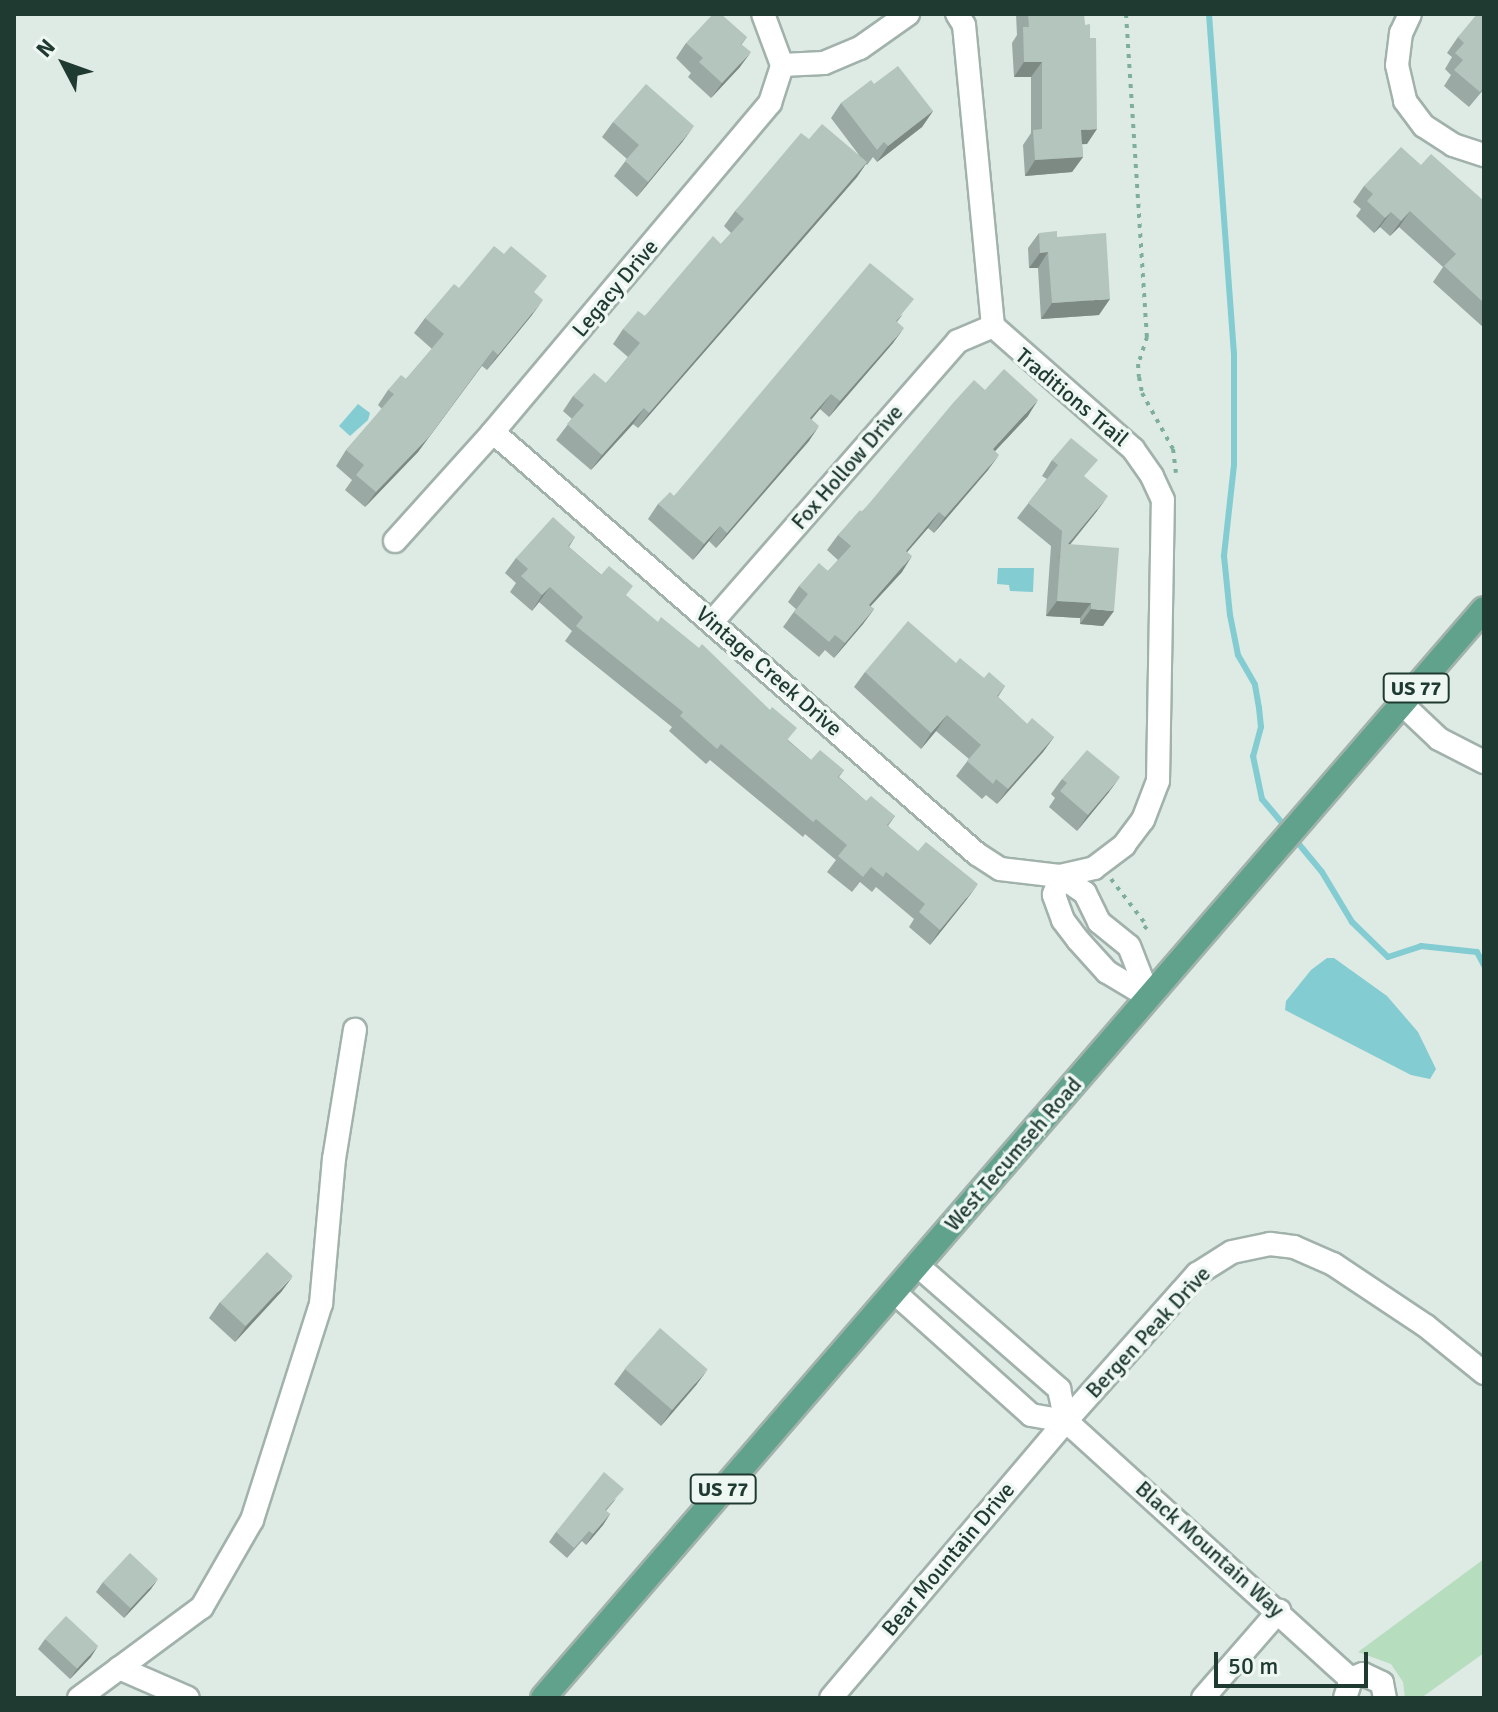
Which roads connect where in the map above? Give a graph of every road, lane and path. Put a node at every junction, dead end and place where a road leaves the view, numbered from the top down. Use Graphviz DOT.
graph roads {
  1 [pos="763,14"];
  2 [pos="908,14"];
  3 [pos="957,14"];
  4 [pos="1410,14"];
  5 [pos="782,65"];
  6 [pos="1484,155"];
  7 [pos="993,326"];
  8 [pos="493,432"];
  9 [pos="395,541"];
  10 [pos="1484,609"];
  11 [pos="712,622"];
  12 [pos="1402,704"];
  13 [pos="1484,762"];
  14 [pos="1060,876"];
  15 [pos="1149,997"];
  16 [pos="355,1030"];
  17 [pos="917,1265"];
  18 [pos="894,1292"];
  19 [pos="1484,1373"];
  20 [pos="1066,1421"];
  21 [pos="1279,1611"];
  22 [pos="119,1668"];
  23 [pos="1348,1689"];
  24 [pos="79,1698"];
  25 [pos="188,1698"];
  26 [pos="543,1698"];
  27 [pos="831,1698"];
  28 [pos="1203,1698"];
  29 [pos="1385,1698"];
  1 -- 5 [label="street"];
  2 -- 5 [label="street"];
  3 -- 7 [label="street"];
  4 -- 6 [label="street"];
  5 -- 8 [label="street, Legacy Drive"];
  7 -- 11 [label="street, Fox Hollow Drive"];
  7 -- 14 [label="street, Traditions Trail"];
  8 -- 9 [label="street, Legacy Drive"];
  8 -- 11 [label="street, Vintage Creek Drive"];
  10 -- 12 [label="main road, West Tecumseh Road / US 77"];
  11 -- 14 [label="street, Vintage Creek Drive"];
  12 -- 13 [label="street"];
  12 -- 15 [label="main road, West Tecumseh Road / US 77"];
  14 -- 15 [label="street"];
  14 -- 15 [label="street"];
  15 -- 17 [label="main road, West Tecumseh Road / US 77"];
  16 -- 22 [label="street"];
  17 -- 18 [label="main road, West Tecumseh Road / US 77"];
  17 -- 20 [label="street, Black Mountain Way"];
  18 -- 20 [label="street, Black Mountain Way"];
  18 -- 26 [label="main road, West Tecumseh Road / US 77"];
  19 -- 20 [label="street, Bergen Peak Drive"];
  20 -- 21 [label="street, Black Mountain Way"];
  20 -- 27 [label="street, Bear Mountain Drive"];
  21 -- 23 [label="street, Black Mountain Way"];
  21 -- 28 [label="street"];
  22 -- 24 [label="street"];
  22 -- 25 [label="street"];
  23 -- 29 [label="street, Black Mountain Way"];
}
